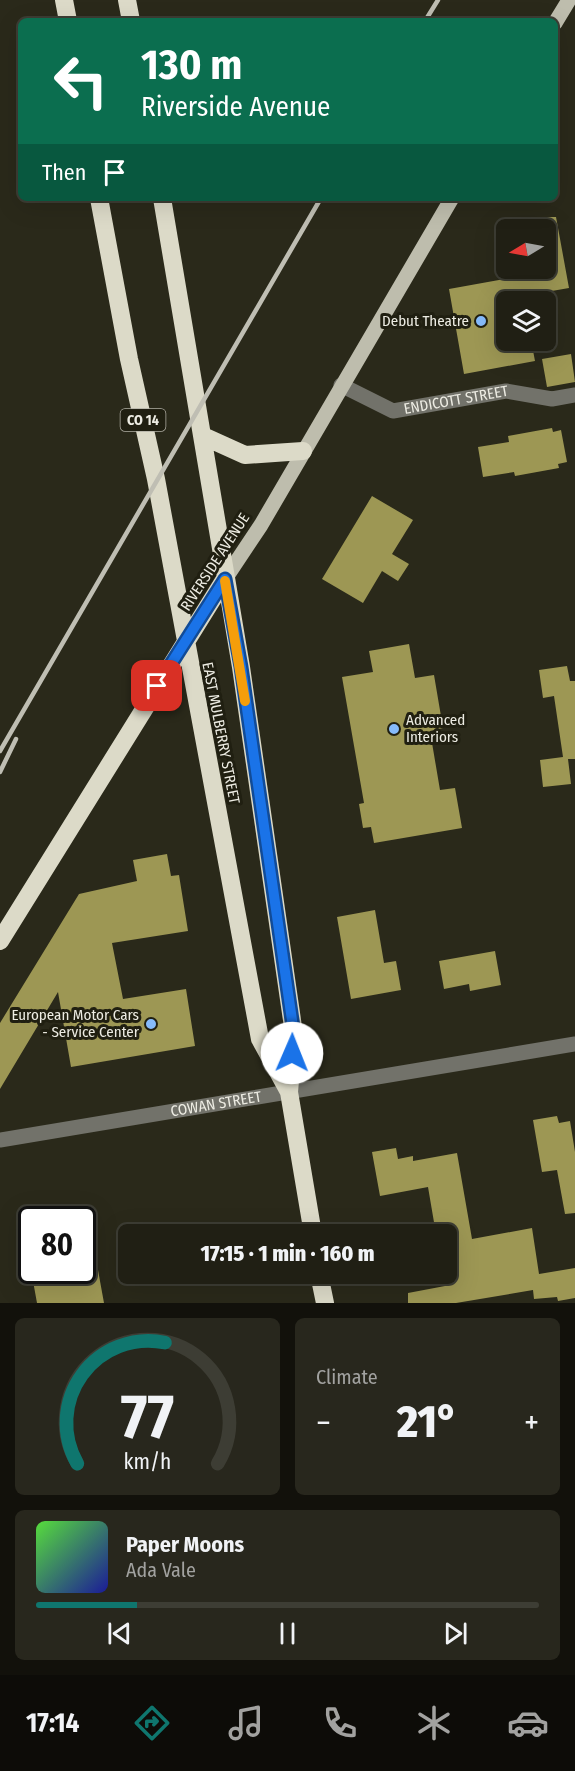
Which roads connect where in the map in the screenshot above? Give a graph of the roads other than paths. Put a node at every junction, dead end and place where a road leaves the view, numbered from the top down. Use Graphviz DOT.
graph roads {
  1 [pos="64,0"];
  2 [pos="128,0"];
  3 [pos="569,0"];
  4 [pos="67,18"];
  5 [pos="131,18"];
  6 [pos="558,18"];
  7 [pos="100,201"];
  8 [pos="163,201"];
  9 [pos="450,201"];
  10 [pos="342,385"];
  11 [pos="575,395"];
  12 [pos="203,436"];
  13 [pos="303,451"];
  14 [pos="225,579"];
  15 [pos="186,642"];
  16 [pos="0,940"];
  17 [pos="575,1044"];
  18 [pos="289,1092"];
  19 [pos="0,1140"];
  20 [pos="311,1224"];
  21 [pos="321,1284"];
  22 [pos="324,1303"];
  1 -- 4 [label="highway"];
  2 -- 5 [label="highway"];
  3 -- 6 [label="main road"];
  7 -- 15 [label="highway, EAST MULBERRY STREET / CO 14"];
  8 -- 12 [label="highway, EAST MULBERRY STREET"];
  9 -- 10 [label="main road, RIVERSIDE AVENUE"];
  10 -- 11 [label="street, ENDICOTT STREET"];
  10 -- 13 [label="main road, RIVERSIDE AVENUE"];
  12 -- 13 [label="highway"];
  12 -- 14 [label="highway, EAST MULBERRY STREET"];
  13 -- 14 [label="main road, RIVERSIDE AVENUE"];
  14 -- 15 [label="highway, RIVERSIDE AVENUE"];
  14 -- 18 [label="highway, EAST MULBERRY STREET"];
  15 -- 16 [label="highway, RIVERSIDE AVENUE"];
  15 -- 18 [label="highway, EAST MULBERRY STREET"];
  17 -- 18 [label="street, COWAN STREET"];
  18 -- 19 [label="street, COWAN STREET"];
  18 -- 20 [label="highway, EAST MULBERRY STREET"];
  21 -- 22 [label="highway"];
}
